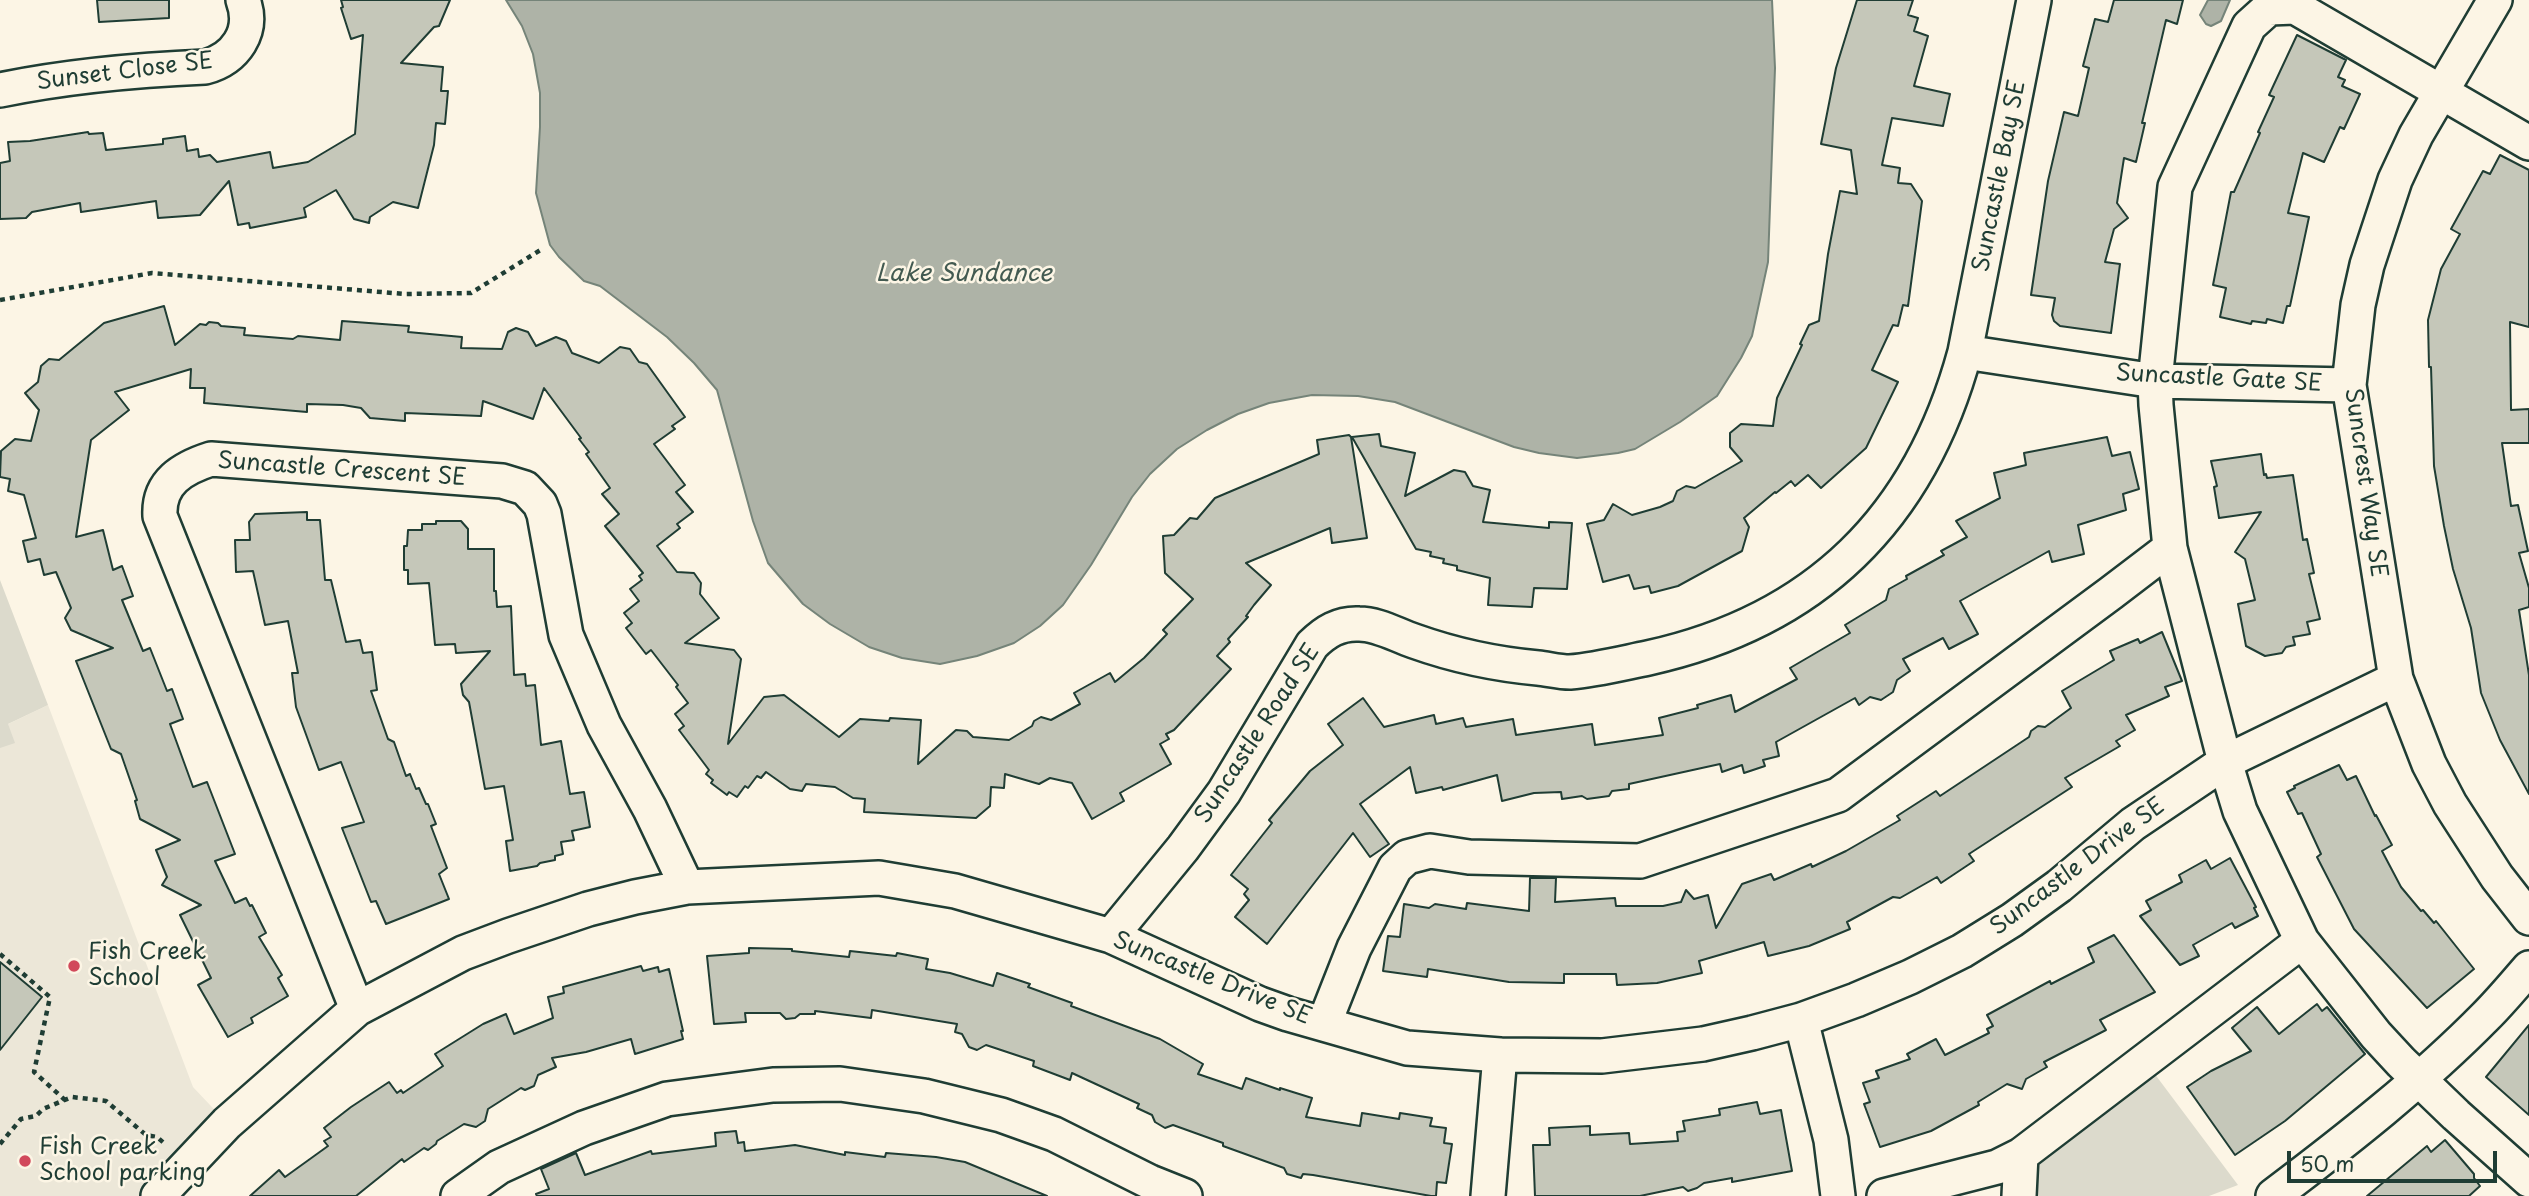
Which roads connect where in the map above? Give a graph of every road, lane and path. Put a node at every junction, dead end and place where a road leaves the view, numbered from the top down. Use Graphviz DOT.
graph roads {
  1 [pos="243,0"];
  2 [pos="2034,0"];
  3 [pos="2495,0"];
  4 [pos="0,90"];
  5 [pos="2441,91"];
  6 [pos="2529,143"];
  7 [pos="542,249"];
  8 [pos="0,300"];
  9 [pos="1965,352"];
  10 [pos="2155,380"];
  11 [pos="2349,385"];
  12 [pos="2170,548"];
  13 [pos="2396,679"];
  14 [pos="2225,762"];
  15 [pos="687,887"];
  16 [pos="2529,918"];
  17 [pos="1111,936"];
  18 [pos="2302,941"];
  19 [pos="0,954"];
  20 [pos="2529,968"];
  21 [pos="357,1009"];
  22 [pos="1801,1020"];
  23 [pos="1324,1024"];
  24 [pos="1500,1055"];
  25 [pos="2417,1079"];
  26 [pos="65,1100"];
  27 [pos="0,1144"];
  28 [pos="2021,1154"];
  29 [pos="187,1163"];
  30 [pos="2529,1180"];
  31 [pos="158,1196"];
  32 [pos="458,1196"];
  33 [pos="1185,1196"];
  34 [pos="1488,1196"];
  35 [pos="1838,1196"];
  36 [pos="1884,1196"];
  37 [pos="2019,1196"];
  38 [pos="2273,1196"];
  1 -- 4 [label="street, Sunset Close SE"];
  2 -- 9 [label="street, Suncastle Bay SE"];
  3 -- 5 [label="street, Suncrest Way SE"];
  5 -- 6 [label="street"];
  5 -- 10 [label="street"];
  5 -- 11 [label="street, Suncrest Way SE"];
  7 -- 8 [label="path"];
  9 -- 10 [label="street, Suncastle Gate SE"];
  9 -- 17 [label="street, Suncastle Road SE"];
  10 -- 11 [label="street, Suncastle Gate SE"];
  10 -- 12 [label="street"];
  11 -- 13 [label="street, Suncrest Way SE"];
  12 -- 14 [label="street"];
  12 -- 23 [label="street"];
  13 -- 14 [label="street, Suncastle Drive SE"];
  13 -- 16 [label="street, Suncrest Way SE"];
  14 -- 18 [label="street"];
  14 -- 22 [label="street, Suncastle Drive SE"];
  15 -- 17 [label="street, Suncastle Drive SE"];
  15 -- 21 [label="street, Suncastle Drive SE"];
  15 -- 21 [label="street, Suncastle Crescent SE"];
  17 -- 23 [label="street, Suncastle Drive SE"];
  18 -- 25 [label="street"];
  18 -- 28 [label="street"];
  19 -- 26 [label="path"];
  20 -- 25 [label="street"];
  21 -- 29 [label="street, Suncastle Drive SE"];
  22 -- 24 [label="street, Suncastle Drive SE"];
  22 -- 35 [label="street"];
  23 -- 24 [label="street, Suncastle Drive SE"];
  24 -- 34 [label="street"];
  25 -- 30 [label="street"];
  25 -- 38 [label="street"];
  26 -- 27 [label="path"];
  26 -- 29 [label="path"];
  28 -- 36 [label="street"];
  28 -- 37 [label="street"];
  29 -- 31 [label="street, Suncastle Drive SE"];
  32 -- 33 [label="street"];
}
